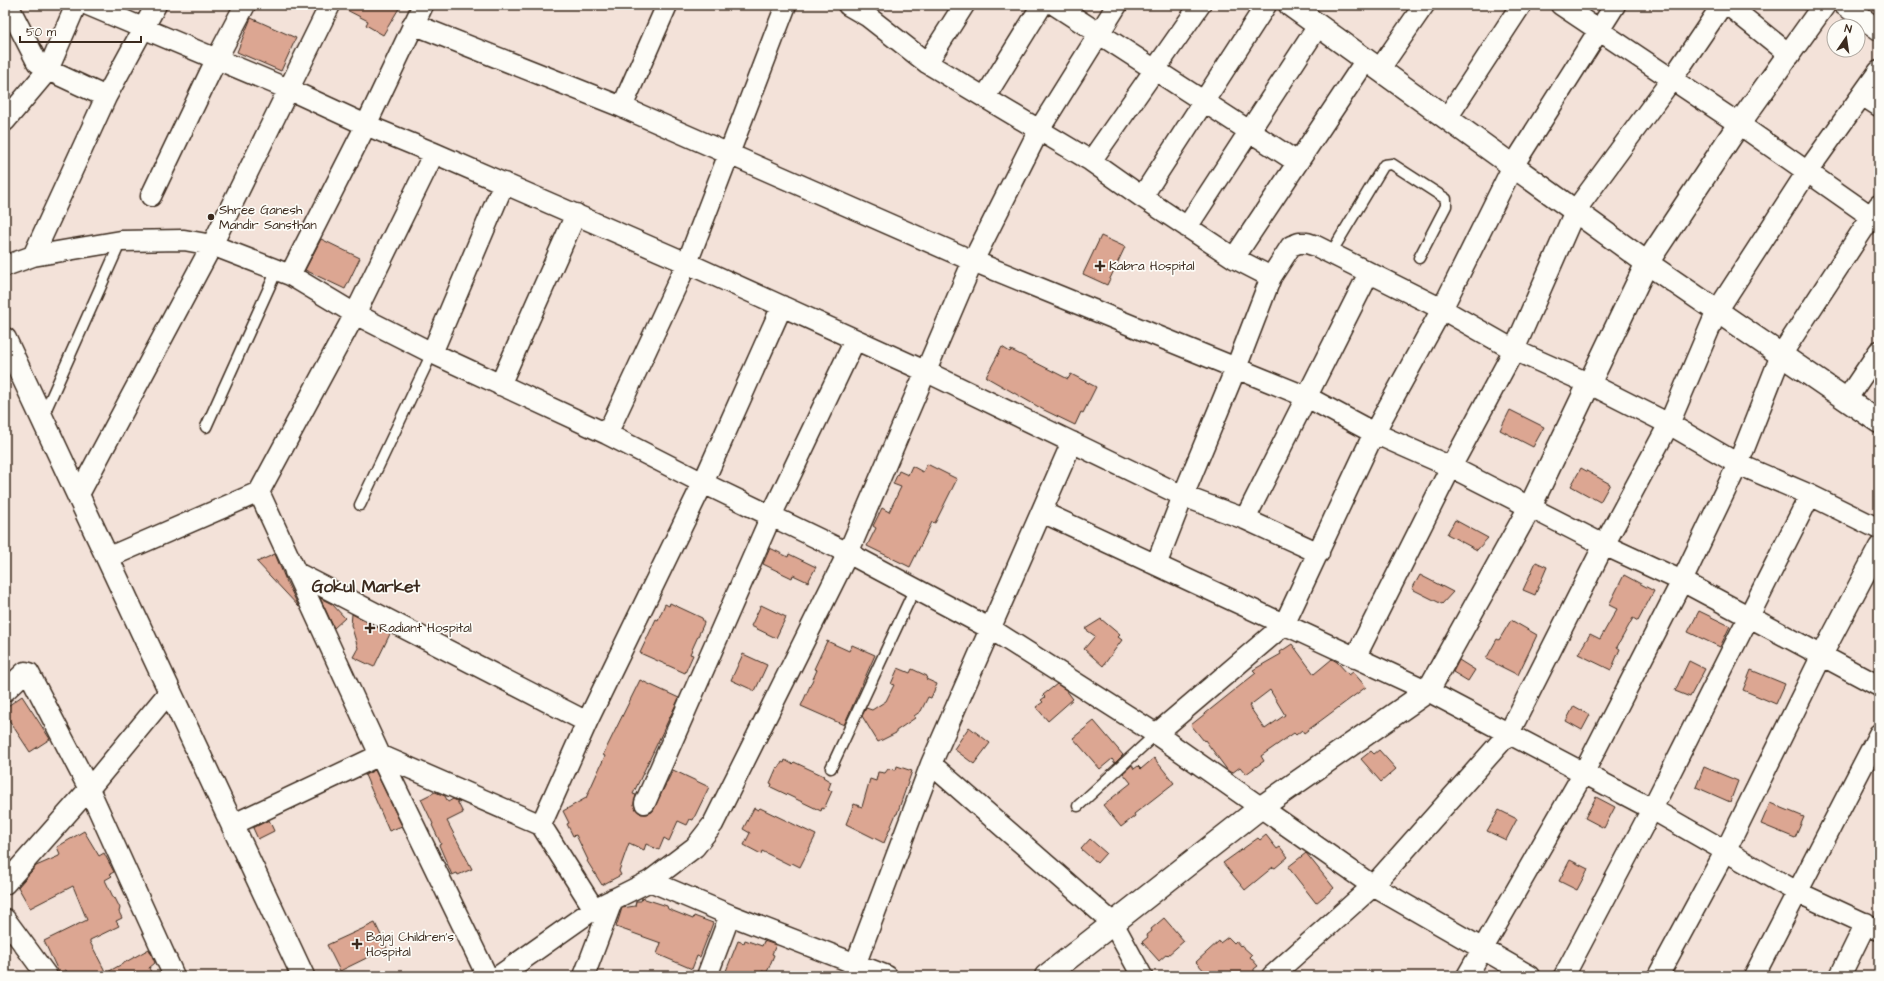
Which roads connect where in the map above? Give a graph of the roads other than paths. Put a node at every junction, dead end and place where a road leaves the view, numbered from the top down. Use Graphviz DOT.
graph roads {
  1 [pos="8,5"];
  2 [pos="76,5"];
  3 [pos="88,5"];
  4 [pos="156,5"];
  5 [pos="245,5"];
  6 [pos="330,5"];
  7 [pos="423,5"];
  8 [pos="667,5"];
  9 [pos="786,5"];
  10 [pos="848,5"];
  11 [pos="964,5"];
  12 [pos="1042,5"];
  13 [pos="1055,5"];
  14 [pos="1117,5"];
  15 [pos="1200,5"];
  16 [pos="1266,5"];
  17 [pos="1424,5"];
  18 [pos="1521,5"];
  19 [pos="1561,5"];
  20 [pos="1615,5"];
  21 [pos="1722,5"];
  22 [pos="1728,5"];
  23 [pos="1824,5"];
  24 [pos="1844,5"];
  25 [pos="871,10"];
  26 [pos="1307,13"];
  27 [pos="413,24"];
  28 [pos="144,28"];
  29 [pos="1599,30"];
  30 [pos="1879,30"];
  31 [pos="1099,33"];
  32 [pos="1790,55"];
  33 [pos="216,60"];
  34 [pos="927,63"];
  35 [pos="1373,65"];
  36 [pos="1155,69"];
  37 [pos="48,70"];
  38 [pos="1879,70"];
  39 [pos="1672,79"];
  40 [pos="288,89"];
  41 [pos="1862,95"];
  42 [pos="106,97"];
  43 [pos="985,97"];
  44 [pos="1203,101"];
  45 [pos="1879,106"];
  46 [pos="622,107"];
  47 [pos="1447,118"];
  48 [pos="5,121"];
  49 [pos="1740,124"];
  50 [pos="366,125"];
  51 [pos="1038,130"];
  52 [pos="1248,132"];
  53 [pos="434,153"];
  54 [pos="729,153"];
  55 [pos="1091,160"];
  56 [pos="1297,162"];
  57 [pos="1513,166"];
  58 [pos="1807,172"];
  59 [pos="504,183"];
  60 [pos="151,196"];
  61 [pos="1142,197"];
  62 [pos="1575,211"];
  63 [pos="576,214"];
  64 [pos="1876,215"];
  65 [pos="1186,227"];
  66 [pos="121,241"];
  67 [pos="212,245"];
  68 [pos="1330,253"];
  69 [pos="33,256"];
  70 [pos="1234,258"];
  71 [pos="1419,258"];
  72 [pos="973,261"];
  73 [pos="687,263"];
  74 [pos="1647,263"];
  75 [pos="5,266"];
  76 [pos="283,272"];
  77 [pos="1368,273"];
  78 [pos="1271,277"];
  79 [pos="782,306"];
  80 [pos="1442,309"];
  81 [pos="1717,311"];
  82 [pos="354,314"];
  83 [pos="5,339"];
  84 [pos="855,340"];
  85 [pos="1514,350"];
  86 [pos="1879,351"];
  87 [pos="432,353"];
  88 [pos="1781,355"];
  89 [pos="1236,368"];
  90 [pos="927,372"];
  91 [pos="1590,384"];
  92 [pos="500,385"];
  93 [pos="1307,397"];
  94 [pos="1846,400"];
  95 [pos="42,418"];
  96 [pos="1879,422"];
  97 [pos="1669,424"];
  98 [pos="206,427"];
  99 [pos="1374,433"];
  100 [pos="607,434"];
  101 [pos="1072,442"];
  102 [pos="1738,464"];
  103 [pos="1450,467"];
  104 [pos="703,484"];
  105 [pos="259,492"];
  106 [pos="1810,495"];
  107 [pos="78,496"];
  108 [pos="1183,496"];
  109 [pos="360,505"];
  110 [pos="1530,507"];
  111 [pos="1042,512"];
  112 [pos="771,516"];
  113 [pos="1245,519"];
  114 [pos="1879,528"];
  115 [pos="1604,545"];
  116 [pos="1879,547"];
  117 [pos="848,553"];
  118 [pos="1319,553"];
  119 [pos="107,558"];
  120 [pos="1156,565"];
  121 [pos="295,572"];
  122 [pos="1682,581"];
  123 [pos="915,588"];
  124 [pos="1750,617"];
  125 [pos="1284,625"];
  126 [pos="991,629"];
  127 [pos="1822,655"];
  128 [pos="1355,658"];
  129 [pos="1879,686"];
  130 [pos="5,690"];
  131 [pos="170,691"];
  132 [pos="1428,691"];
  133 [pos="587,722"];
  134 [pos="1509,733"];
  135 [pos="1156,734"];
  136 [pos="1879,734"];
  137 [pos="380,755"];
  138 [pos="931,764"];
  139 [pos="831,768"];
  140 [pos="1583,774"];
  141 [pos="89,789"];
  142 [pos="645,802"];
  143 [pos="1078,806"];
  144 [pos="1260,808"];
  145 [pos="1652,809"];
  146 [pos="232,825"];
  147 [pos="541,825"];
  148 [pos="1725,852"];
  149 [pos="650,881"];
  150 [pos="5,884"];
  151 [pos="1373,886"];
  152 [pos="1797,892"];
  153 [pos="613,899"];
  154 [pos="594,909"];
  155 [pos="730,915"];
  156 [pos="5,919"];
  157 [pos="1113,923"];
  158 [pos="1872,926"];
  159 [pos="1483,948"];
  160 [pos="854,970"];
  161 [pos="47,976"];
  162 [pos="174,976"];
  163 [pos="303,976"];
  164 [pos="498,976"];
  165 [pos="584,976"];
  166 [pos="707,976"];
  167 [pos="887,976"];
  168 [pos="1046,976"];
  169 [pos="1142,976"];
  170 [pos="1272,976"];
  171 [pos="1467,976"];
  172 [pos="1530,976"];
  173 [pos="1564,976"];
  174 [pos="1658,976"];
  175 [pos="1754,976"];
  176 [pos="1840,976"];
  1 -- 37 [label="street"];
  2 -- 37 [label="street"];
  3 -- 28 [label="street"];
  4 -- 28 [label="street"];
  5 -- 33 [label="street"];
  6 -- 40 [label="street"];
  7 -- 27 [label="street"];
  8 -- 46 [label="street"];
  9 -- 54 [label="street"];
  10 -- 25 [label="street"];
  11 -- 34 [label="street"];
  12 -- 43 [label="street"];
  13 -- 31 [label="street"];
  14 -- 31 [label="street"];
  15 -- 36 [label="street"];
  16 -- 44 [label="street"];
  17 -- 35 [label="street"];
  18 -- 47 [label="street"];
  19 -- 29 [label="street"];
  20 -- 29 [label="street"];
  21 -- 39 [label="street"];
  22 -- 32 [label="street"];
  23 -- 32 [label="main road"];
  24 -- 30 [label="street"];
  25 -- 34 [label="street"];
  26 -- 35 [label="main road"];
  26 -- 52 [label="street"];
  27 -- 46 [label="street"];
  27 -- 50 [label="street"];
  28 -- 33 [label="street"];
  28 -- 42 [label="street"];
  29 -- 39 [label="street"];
  29 -- 57 [label="street"];
  31 -- 36 [label="street"];
  31 -- 51 [label="street"];
  32 -- 49 [label="main road"];
  33 -- 40 [label="street"];
  33 -- 60 [label="street"];
  34 -- 43 [label="street"];
  35 -- 47 [label="main road"];
  35 -- 56 [label="street"];
  36 -- 44 [label="street"];
  36 -- 55 [label="street"];
  37 -- 42 [label="street"];
  37 -- 48 [label="street"];
  38 -- 41 [label="street"];
  39 -- 49 [label="street"];
  39 -- 62 [label="street"];
  40 -- 50 [label="street"];
  40 -- 67 [label="street"];
  41 -- 45 [label="street"];
  41 -- 58 [label="street"];
  42 -- 69 [label="street"];
  43 -- 51 [label="street"];
  44 -- 52 [label="street"];
  44 -- 61 [label="street"];
  46 -- 54 [label="street"];
  47 -- 57 [label="main road"];
  49 -- 58 [label="street"];
  49 -- 74 [label="main road"];
  50 -- 53 [label="street"];
  50 -- 76 [label="street"];
  51 -- 55 [label="street"];
  51 -- 72 [label="street"];
  52 -- 56 [label="street"];
  52 -- 65 [label="street"];
  53 -- 59 [label="street"];
  53 -- 82 [label="street"];
  54 -- 72 [label="street"];
  54 -- 73 [label="street"];
  55 -- 61 [label="street"];
  56 -- 70 [label="street"];
  57 -- 62 [label="main road"];
  57 -- 80 [label="street"];
  58 -- 64 [label="street"];
  58 -- 81 [label="street"];
  59 -- 63 [label="street"];
  59 -- 87 [label="street"];
  61 -- 65 [label="street"];
  62 -- 74 [label="main road"];
  62 -- 85 [label="street"];
  63 -- 73 [label="street"];
  63 -- 92 [label="street"];
  64 -- 88 [label="street"];
  65 -- 70 [label="street"];
  66 -- 67 [label="street"];
  66 -- 69 [label="street"];
  66 -- 95 [label="lane"];
  67 -- 76 [label="street"];
  67 -- 107 [label="street"];
  68 -- 71 [label="lane"];
  68 -- 77 [label="street"];
  68 -- 78 [label="street"];
  69 -- 75 [label="street"];
  70 -- 78 [label="street"];
  72 -- 89 [label="street"];
  72 -- 90 [label="street"];
  73 -- 79 [label="street"];
  73 -- 100 [label="street"];
  74 -- 81 [label="main road"];
  74 -- 91 [label="main road"];
  76 -- 82 [label="street"];
  76 -- 98 [label="lane"];
  77 -- 80 [label="street"];
  77 -- 93 [label="street"];
  78 -- 89 [label="street"];
  79 -- 84 [label="street"];
  79 -- 104 [label="street"];
  80 -- 85 [label="street"];
  80 -- 99 [label="street"];
  81 -- 88 [label="main road"];
  81 -- 97 [label="street"];
  82 -- 87 [label="street"];
  82 -- 105 [label="street"];
  83 -- 95 [label="main road"];
  84 -- 90 [label="street"];
  84 -- 112 [label="street"];
  85 -- 91 [label="street"];
  85 -- 103 [label="street"];
  86 -- 94 [label="street"];
  87 -- 92 [label="street"];
  87 -- 109 [label="lane"];
  88 -- 94 [label="main road"];
  88 -- 102 [label="street"];
  89 -- 93 [label="street"];
  89 -- 108 [label="street"];
  90 -- 101 [label="street"];
  90 -- 117 [label="street"];
  91 -- 97 [label="street"];
  91 -- 110 [label="main road"];
  92 -- 100 [label="street"];
  93 -- 99 [label="street"];
  93 -- 113 [label="street"];
  94 -- 96 [label="main road"];
  95 -- 107 [label="main road"];
  97 -- 102 [label="street"];
  97 -- 115 [label="street"];
  99 -- 103 [label="street"];
  99 -- 118 [label="street"];
  100 -- 104 [label="street"];
  101 -- 108 [label="street"];
  101 -- 111 [label="street"];
  102 -- 106 [label="street"];
  102 -- 122 [label="street"];
  103 -- 110 [label="street"];
  103 -- 128 [label="street"];
  104 -- 112 [label="street"];
  104 -- 133 [label="street"];
  105 -- 119 [label="street"];
  105 -- 121 [label="street"];
  106 -- 114 [label="street"];
  106 -- 124 [label="street"];
  107 -- 119 [label="main road"];
  108 -- 113 [label="street"];
  108 -- 120 [label="street"];
  110 -- 115 [label="street"];
  110 -- 132 [label="main road"];
  111 -- 120 [label="street"];
  111 -- 126 [label="street"];
  112 -- 117 [label="street"];
  112 -- 142 [label="street"];
  113 -- 118 [label="street"];
  115 -- 122 [label="street"];
  115 -- 134 [label="street"];
  116 -- 127 [label="street"];
  117 -- 123 [label="street"];
  117 -- 149 [label="street"];
  118 -- 125 [label="street"];
  119 -- 131 [label="main road"];
  120 -- 125 [label="street"];
  121 -- 133 [label="street"];
  121 -- 137 [label="street"];
  122 -- 124 [label="street"];
  122 -- 140 [label="street"];
  123 -- 126 [label="street"];
  123 -- 139 [label="lane"];
  124 -- 127 [label="street"];
  124 -- 145 [label="street"];
  125 -- 128 [label="street"];
  125 -- 135 [label="street"];
  126 -- 135 [label="street"];
  126 -- 138 [label="street"];
  127 -- 129 [label="street"];
  127 -- 148 [label="street"];
  128 -- 132 [label="street"];
  130 -- 141 [label="street"];
  131 -- 141 [label="street"];
  131 -- 146 [label="main road"];
  132 -- 134 [label="street"];
  132 -- 144 [label="main road"];
  133 -- 147 [label="street"];
  134 -- 140 [label="street"];
  134 -- 151 [label="street"];
  135 -- 143 [label="lane"];
  135 -- 144 [label="street"];
  136 -- 152 [label="street"];
  137 -- 146 [label="street"];
  137 -- 147 [label="street"];
  137 -- 164 [label="street"];
  138 -- 157 [label="street"];
  138 -- 160 [label="street"];
  140 -- 145 [label="street"];
  140 -- 159 [label="street"];
  141 -- 150 [label="street"];
  141 -- 162 [label="street"];
  144 -- 151 [label="street"];
  144 -- 157 [label="main road"];
  145 -- 148 [label="street"];
  145 -- 173 [label="street"];
  146 -- 163 [label="main road"];
  147 -- 154 [label="street"];
  148 -- 152 [label="street"];
  148 -- 174 [label="street"];
  149 -- 153 [label="street"];
  149 -- 155 [label="street"];
  151 -- 159 [label="street"];
  151 -- 170 [label="street"];
  152 -- 158 [label="street"];
  152 -- 175 [label="street"];
  153 -- 154 [label="street"];
  153 -- 165 [label="street"];
  154 -- 164 [label="street"];
  155 -- 160 [label="street"];
  155 -- 166 [label="street"];
  156 -- 161 [label="street"];
  157 -- 168 [label="main road"];
  157 -- 169 [label="street"];
  158 -- 176 [label="street"];
  159 -- 171 [label="street"];
  159 -- 172 [label="street"];
  160 -- 167 [label="street"];
}
